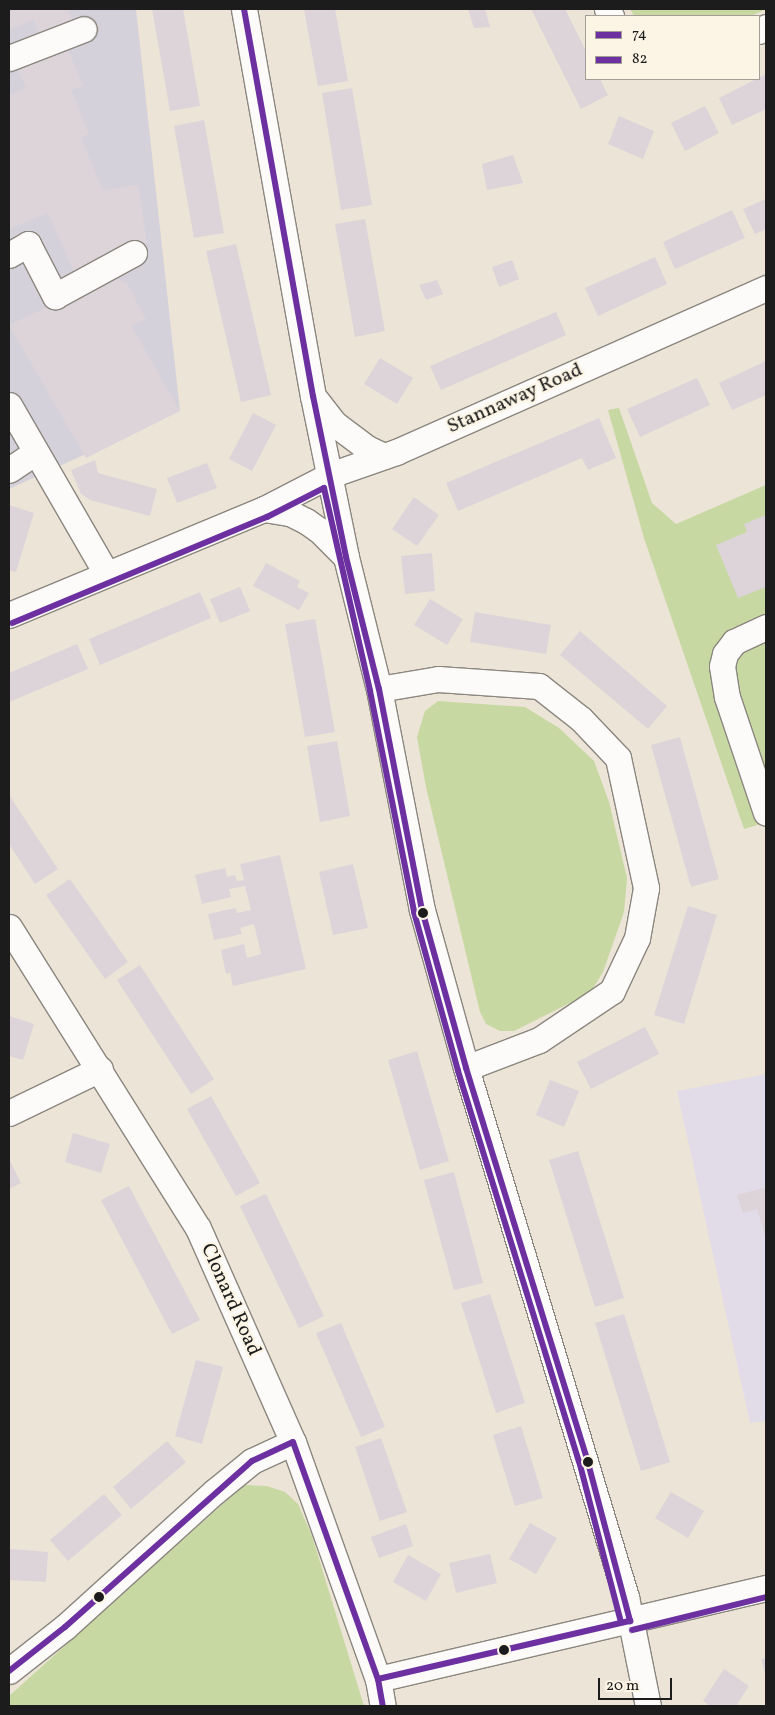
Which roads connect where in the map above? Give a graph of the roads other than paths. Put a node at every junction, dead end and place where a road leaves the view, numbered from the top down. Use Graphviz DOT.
graph roads {
  1 [pos="244,9"];
  2 [pos="84,29"];
  3 [pos="9,58"];
  4 [pos="134,253"];
  5 [pos="9,255"];
  6 [pos="766,288"];
  7 [pos="313,396"];
  8 [pos="9,406"];
  9 [pos="36,452"];
  10 [pos="384,456"];
  11 [pos="9,470"];
  12 [pos="330,475"];
  13 [pos="264,509"];
  14 [pos="346,557"];
  15 [pos="106,573"];
  16 [pos="9,615"];
  17 [pos="766,628"];
  18 [pos="378,689"];
  19 [pos="766,813"];
  20 [pos="9,927"];
  21 [pos="100,1068"];
  22 [pos="466,1068"];
  23 [pos="9,1113"];
  24 [pos="294,1442"];
  25 [pos="766,1588"];
  26 [pos="630,1621"];
  27 [pos="13,1659"];
  28 [pos="378,1679"];
  29 [pos="383,1706"];
  30 [pos="648,1706"];
  1 -- 7 [label="street"];
  2 -- 3 [label="street"];
  4 -- 5 [label="street"];
  6 -- 10 [label="street, Stannaway Road"];
  7 -- 10 [label="street"];
  7 -- 12 [label="street"];
  8 -- 9 [label="street"];
  9 -- 11 [label="street"];
  9 -- 15 [label="street"];
  10 -- 12 [label="street, Stannaway Road"];
  12 -- 13 [label="street, Stannaway Road"];
  12 -- 14 [label="street"];
  13 -- 14 [label="street"];
  13 -- 15 [label="street, Stannaway Road"];
  14 -- 18 [label="street"];
  15 -- 16 [label="street, Stannaway Road"];
  17 -- 19 [label="street"];
  18 -- 22 [label="street"];
  18 -- 22 [label="street"];
  20 -- 21 [label="street, Clonard Road"];
  21 -- 23 [label="street"];
  21 -- 24 [label="street, Clonard Road"];
  22 -- 26 [label="street"];
  24 -- 27 [label="street"];
  24 -- 28 [label="street, Clonard Road"];
  25 -- 26 [label="street"];
  26 -- 28 [label="street"];
  26 -- 30 [label="street"];
  28 -- 29 [label="street, Clonard Road"];
}
